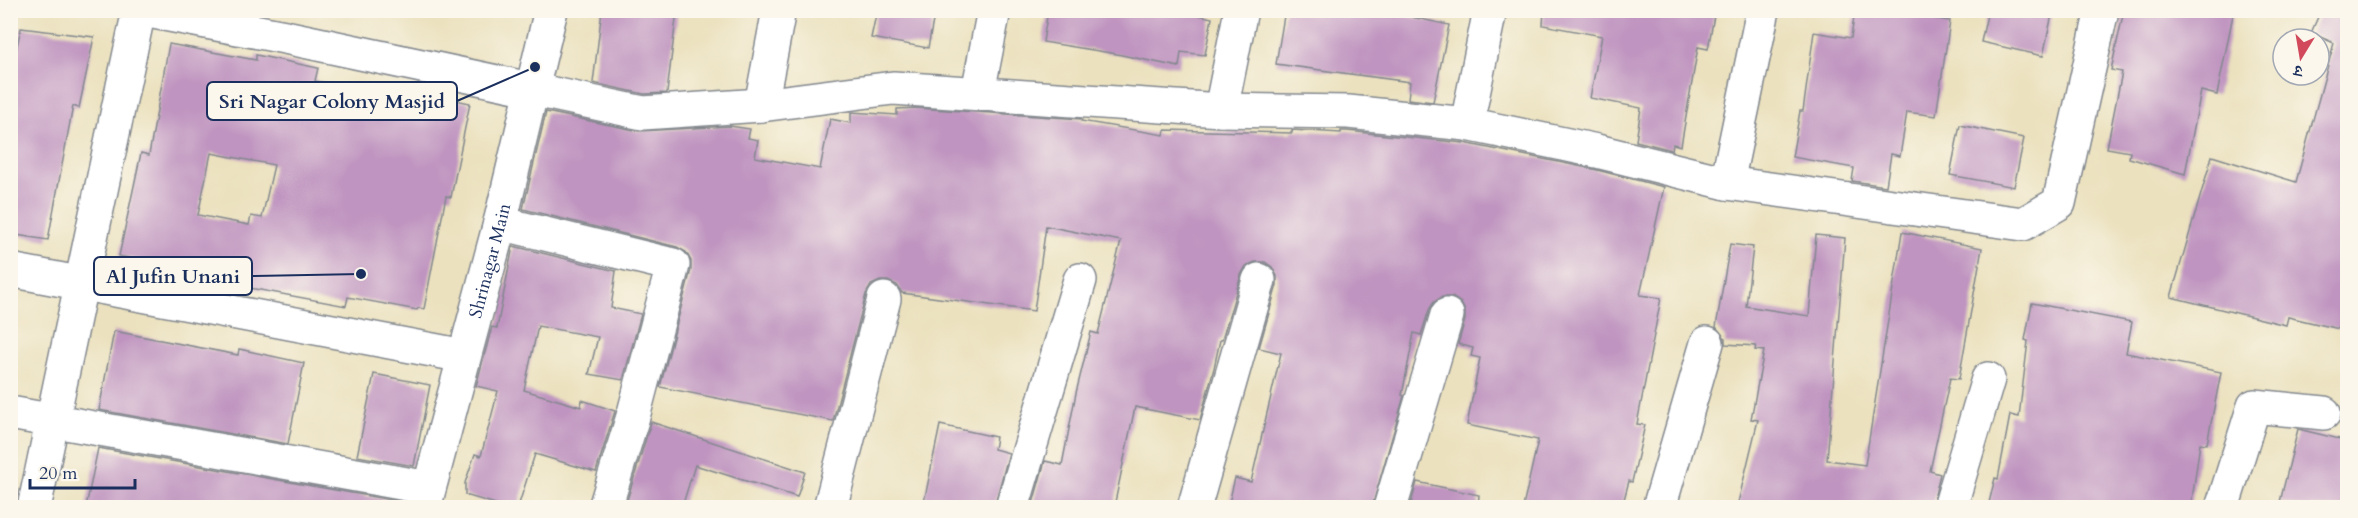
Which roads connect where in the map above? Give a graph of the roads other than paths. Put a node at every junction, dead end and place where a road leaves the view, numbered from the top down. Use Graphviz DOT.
graph roads {
  1 [pos="141,10"];
  2 [pos="551,10"];
  3 [pos="779,10"];
  4 [pos="994,10"];
  5 [pos="1241,10"];
  6 [pos="1490,10"];
  7 [pos="1763,10"];
  8 [pos="2102,10"];
  9 [pos="287,24"];
  10 [pos="533,90"];
  11 [pos="978,92"];
  12 [pos="761,105"];
  13 [pos="1221,110"];
  14 [pos="1467,124"];
  15 [pos="1727,183"];
  16 [pos="500,223"];
  17 [pos="10,270"];
  18 [pos="1080,280"];
  19 [pos="1259,280"];
  20 [pos="81,283"];
  21 [pos="884,299"];
  22 [pos="1447,315"];
  23 [pos="1707,344"];
  24 [pos="464,356"];
  25 [pos="1988,379"];
  26 [pos="10,413"];
  27 [pos="2324,413"];
  28 [pos="53,420"];
  29 [pos="427,497"];
  30 [pos="34,507"];
  31 [pos="605,507"];
  32 [pos="830,507"];
  33 [pos="1012,507"];
  34 [pos="1194,507"];
  35 [pos="1390,507"];
  36 [pos="1659,507"];
  37 [pos="1950,507"];
  38 [pos="2222,507"];
  1 -- 9 [label="street"];
  1 -- 20 [label="street"];
  2 -- 10 [label="street, Shrinagar Main"];
  3 -- 12 [label="street"];
  4 -- 11 [label="street"];
  5 -- 13 [label="street"];
  6 -- 14 [label="street"];
  7 -- 15 [label="street"];
  8 -- 15 [label="street"];
  9 -- 10 [label="street"];
  10 -- 12 [label="street"];
  10 -- 16 [label="street, Shrinagar Main"];
  11 -- 12 [label="street"];
  11 -- 13 [label="street"];
  13 -- 14 [label="street"];
  14 -- 15 [label="street"];
  16 -- 24 [label="street, Shrinagar Main"];
  16 -- 31 [label="street"];
  17 -- 20 [label="street"];
  18 -- 33 [label="street"];
  19 -- 34 [label="street"];
  20 -- 24 [label="street"];
  20 -- 28 [label="street"];
  21 -- 32 [label="street"];
  22 -- 35 [label="street"];
  23 -- 36 [label="street"];
  24 -- 29 [label="street, Shrinagar Main"];
  25 -- 37 [label="street"];
  26 -- 28 [label="street"];
  27 -- 38 [label="street"];
  28 -- 29 [label="street"];
  28 -- 30 [label="street"];
}
